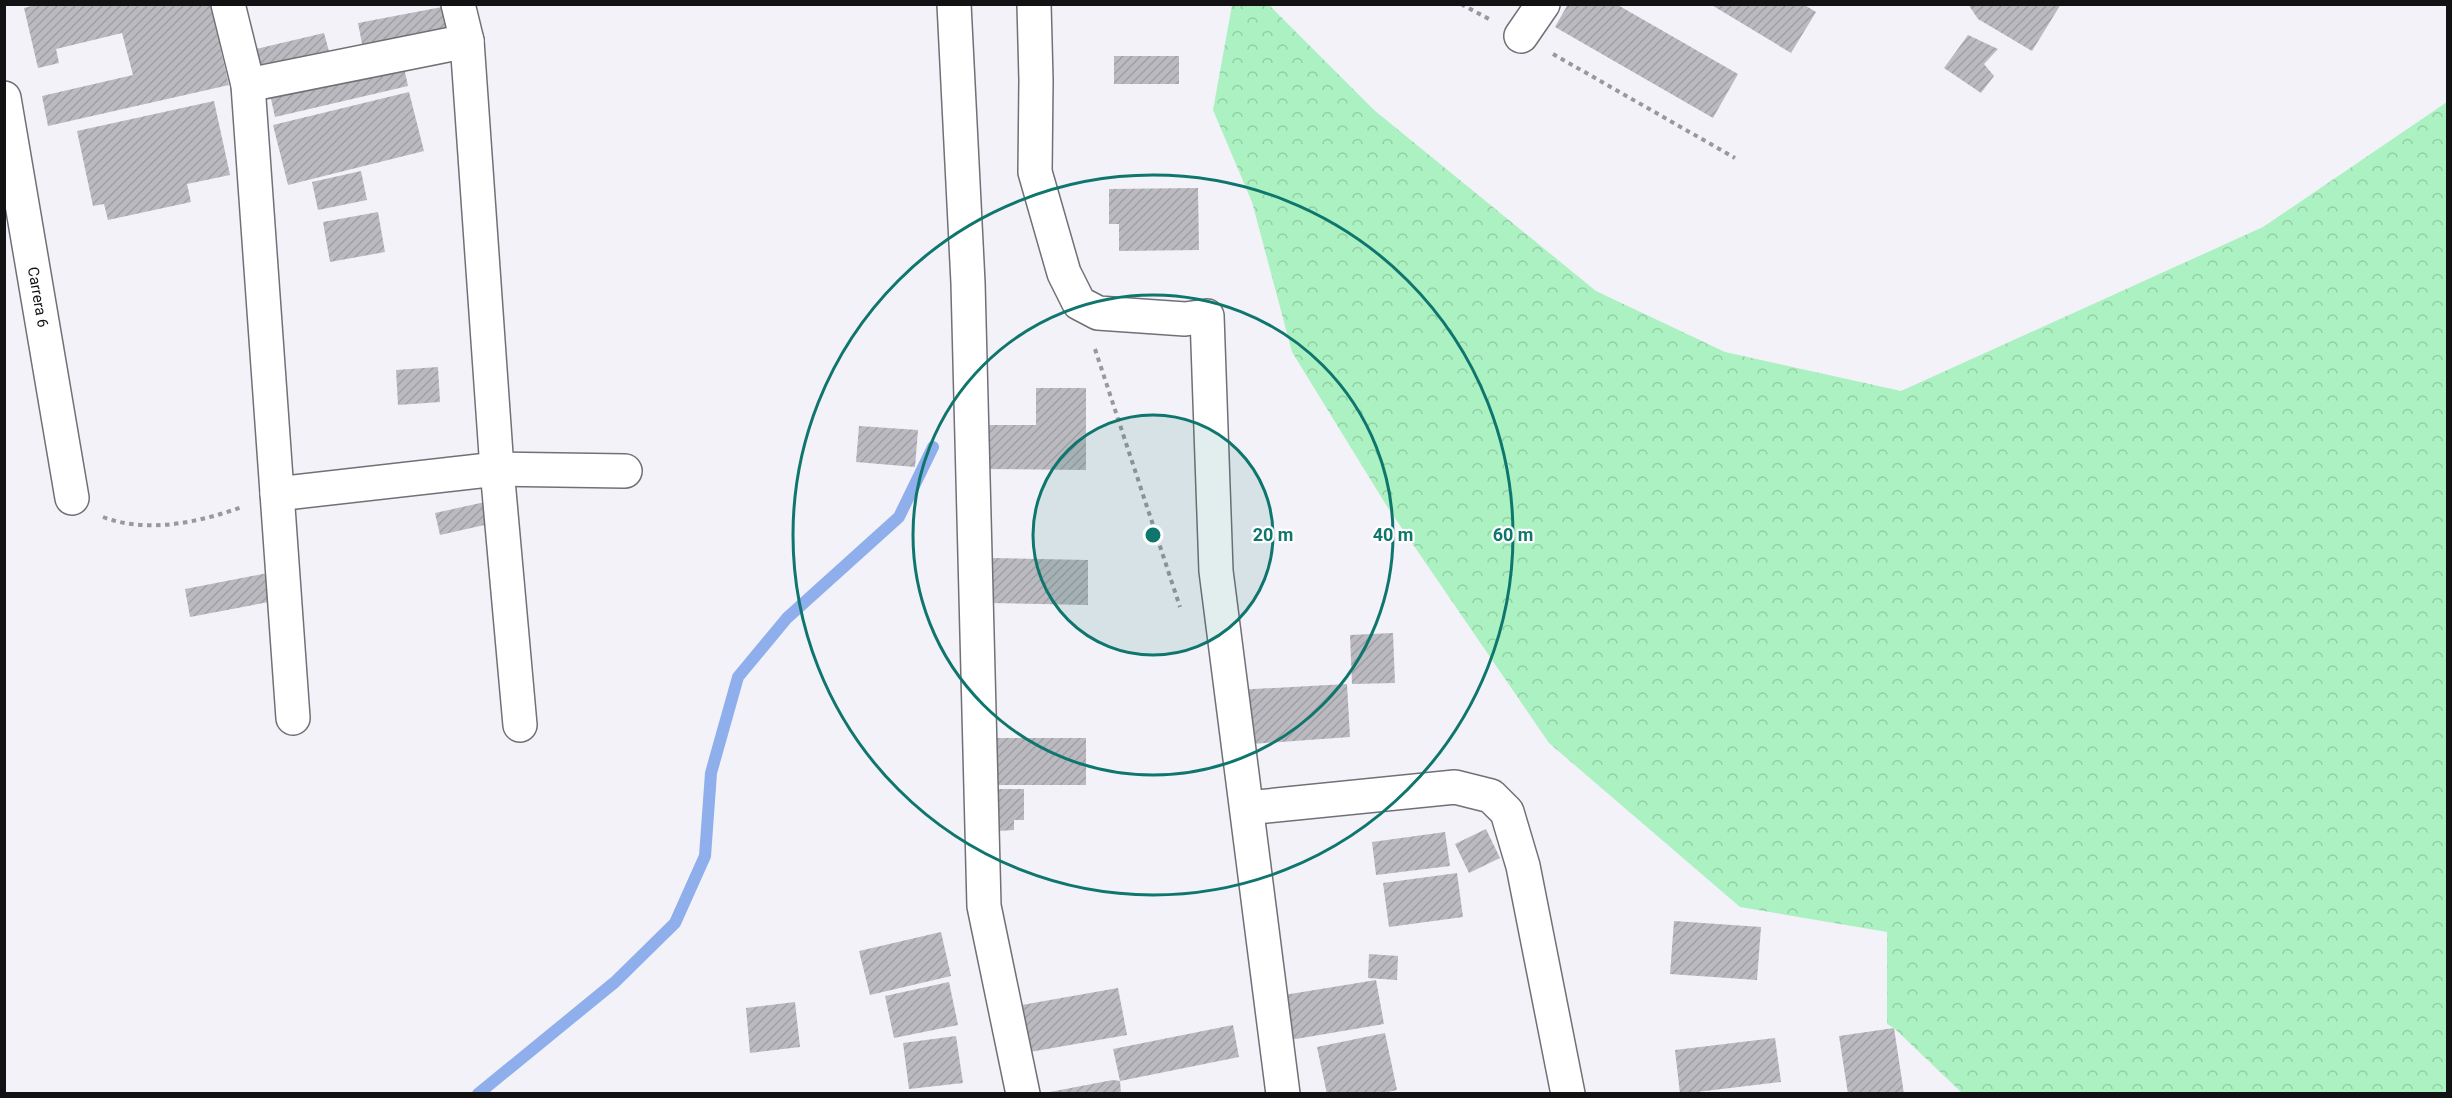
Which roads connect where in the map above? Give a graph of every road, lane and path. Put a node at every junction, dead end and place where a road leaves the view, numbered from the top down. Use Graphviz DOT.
graph roads {
  1 [pos="228,4"];
  2 [pos="458,4"];
  3 [pos="954,4"];
  4 [pos="1034,4"];
  5 [pos="1461,4"];
  6 [pos="1543,4"];
  7 [pos="1521,36"];
  8 [pos="466,41"];
  9 [pos="248,85"];
  10 [pos="4,98"];
  11 [pos="1735,158"];
  12 [pos="1079,303"];
  13 [pos="497,469"];
  14 [pos="625,471"];
  15 [pos="277,494"];
  16 [pos="72,498"];
  17 [pos="1184,617"];
  18 [pos="293,718"];
  19 [pos="520,725"];
  20 [pos="1247,808"];
  21 [pos="1023,1094"];
  22 [pos="1283,1094"];
  23 [pos="1568,1094"];
  1 -- 9 [label="street"];
  2 -- 8 [label="street"];
  3 -- 21 [label="street"];
  4 -- 12 [label="street"];
  5 -- 7 [label="path"];
  6 -- 7 [label="street"];
  7 -- 11 [label="path"];
  8 -- 9 [label="street"];
  8 -- 13 [label="street"];
  9 -- 15 [label="street"];
  10 -- 16 [label="street, Carrera 6"];
  12 -- 17 [label="path"];
  12 -- 20 [label="street"];
  13 -- 14 [label="street"];
  13 -- 15 [label="street"];
  13 -- 19 [label="street"];
  15 -- 16 [label="path"];
  15 -- 18 [label="street"];
  20 -- 22 [label="street"];
  20 -- 23 [label="street"];
}
